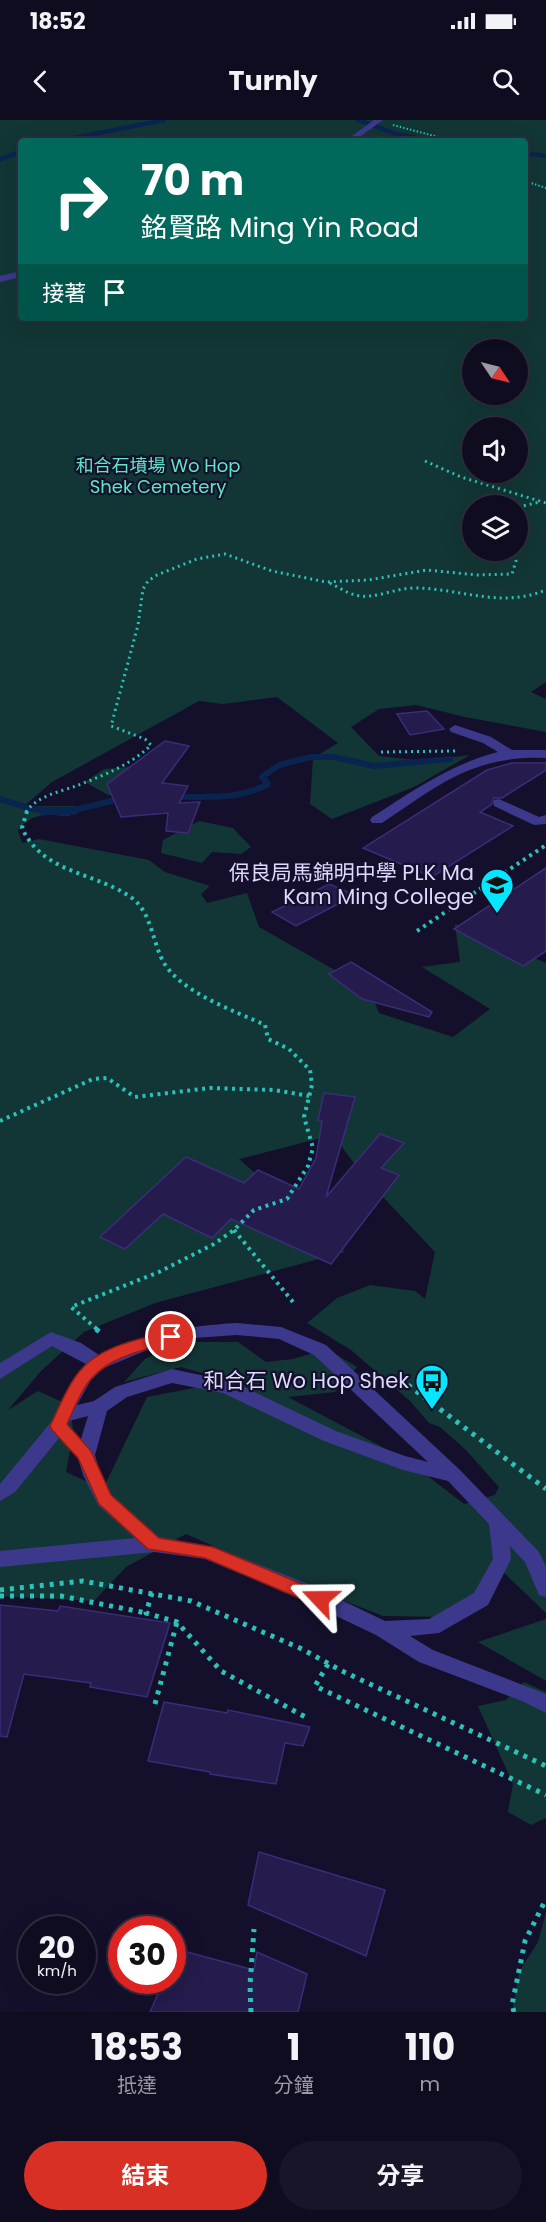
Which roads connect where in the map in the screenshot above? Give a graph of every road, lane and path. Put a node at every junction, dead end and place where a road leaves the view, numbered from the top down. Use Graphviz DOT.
graph roads {
  1 [pos="382,122"];
  2 [pos="354,138"];
  3 [pos="442,138"];
  4 [pos="528,182"];
  5 [pos="546,188"];
  6 [pos="18,275"];
  7 [pos="0,279"];
  8 [pos="425,461"];
  9 [pos="544,502"];
  10 [pos="528,505"];
  11 [pos="516,561"];
  12 [pos="326,582"];
  13 [pos="546,590"];
  14 [pos="454,729"];
  15 [pos="508,753"];
  16 [pos="546,754"];
  17 [pos="498,803"];
  18 [pos="546,819"];
  19 [pos="377,820"];
  20 [pos="546,845"];
  21 [pos="417,931"];
  22 [pos="309,1096"];
  23 [pos="0,1121"];
  24 [pos="234,1230"];
  25 [pos="293,1302"];
  26 [pos="102,1334"];
  27 [pos="98,1363"];
  28 [pos="0,1372"];
  29 [pos="408,1385"];
  30 [pos="99,1407"];
  31 [pos="61,1420"];
  32 [pos="86,1455"];
  33 [pos="454,1475"];
  34 [pos="546,1489"];
  35 [pos="0,1494"];
  36 [pos="498,1524"];
  37 [pos="154,1544"];
  38 [pos="0,1559"];
  39 [pos="546,1589"];
  40 [pos="0,1590"];
  41 [pos="152,1593"];
  42 [pos="0,1596"];
  43 [pos="146,1613"];
  44 [pos="177,1622"];
  45 [pos="383,1629"];
  46 [pos="328,1664"];
  47 [pos="154,1704"];
  48 [pos="546,1704"];
  49 [pos="309,1719"];
  50 [pos="546,1766"];
  51 [pos="546,1795"];
  52 [pos="546,1899"];
  53 [pos="254,1929"];
  54 [pos="252,2012"];
  55 [pos="514,2012"];
  1 -- 2 [label="street"];
  1 -- 3 [label="path"];
  4 -- 5 [label="path"];
  6 -- 7 [label="street"];
  8 -- 9 [label="path"];
  9 -- 10 [label="path"];
  11 -- 12 [label="path"];
  12 -- 13 [label="path"];
  12 -- 22 [label="path"];
  14 -- 15 [label="street"];
  15 -- 16 [label="street"];
  15 -- 19 [label="street"];
  17 -- 18 [label="street"];
  20 -- 21 [label="path"];
  22 -- 23 [label="path"];
  22 -- 24 [label="path"];
  24 -- 25 [label="path"];
  24 -- 26 [label="path"];
  27 -- 28 [label="street"];
  27 -- 31 [label="street"];
  27 -- 33 [label="street"];
  29 -- 34 [label="path"];
  30 -- 31 [label="street"];
  30 -- 32 [label="street"];
  30 -- 33 [label="street"];
  31 -- 32 [label="street"];
  31 -- 35 [label="street"];
  32 -- 37 [label="street"];
  33 -- 36 [label="street"];
  36 -- 39 [label="street"];
  36 -- 45 [label="street"];
  37 -- 38 [label="street"];
  37 -- 45 [label="street"];
  40 -- 41 [label="path"];
  41 -- 43 [label="path"];
  41 -- 46 [label="path"];
  42 -- 43 [label="path"];
  43 -- 44 [label="path"];
  44 -- 47 [label="path"];
  44 -- 49 [label="path"];
  45 -- 48 [label="street"];
  46 -- 50 [label="path"];
  46 -- 51 [label="path"];
  52 -- 55 [label="path"];
  53 -- 54 [label="path"];
}
